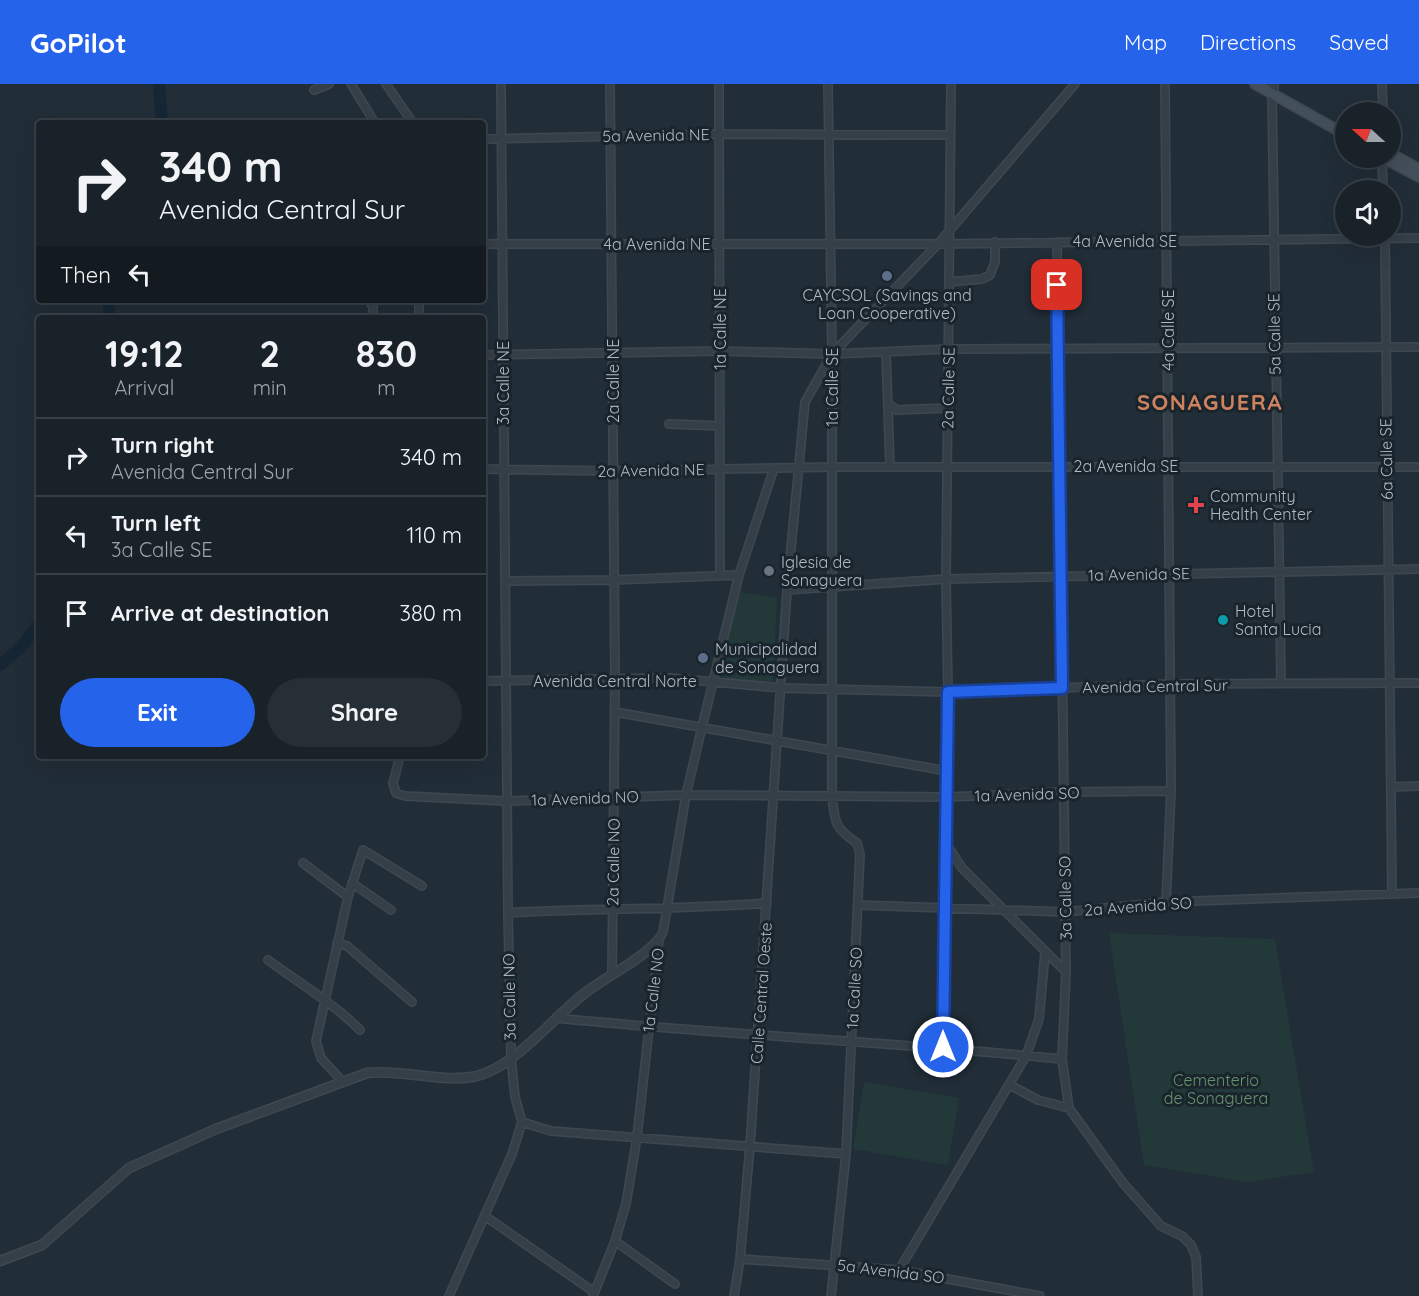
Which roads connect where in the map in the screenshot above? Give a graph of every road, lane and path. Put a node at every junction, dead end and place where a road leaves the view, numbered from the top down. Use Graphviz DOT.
graph roads {
  1 [pos="329,84"];
  2 [pos="351,84"];
  3 [pos="386,84"];
  4 [pos="501,84"];
  5 [pos="610,84"];
  6 [pos="719,84"];
  7 [pos="828,84"];
  8 [pos="951,84"];
  9 [pos="1075,84"];
  10 [pos="1165,84"];
  11 [pos="1255,84"];
  12 [pos="1382,84"];
  13 [pos="1272,87"];
  14 [pos="314,90"];
  15 [pos="1383,102"];
  16 [pos="373,120"];
  17 [pos="411,120"];
  18 [pos="1335,122"];
  19 [pos="1335,128"];
  20 [pos="719,134"];
  21 [pos="829,134"];
  22 [pos="950,135"];
  23 [pos="610,136"];
  24 [pos="502,138"];
  25 [pos="486,139"];
  26 [pos="1401,159"];
  27 [pos="1401,168"];
  28 [pos="1419,169"];
  29 [pos="1419,177"];
  30 [pos="950,229"];
  31 [pos="1401,237"];
  32 [pos="1419,238"];
  33 [pos="1335,239"];
  34 [pos="1167,241"];
  35 [pos="1272,241"];
  36 [pos="995,242"];
  37 [pos="1057,242"];
  38 [pos="503,243"];
  39 [pos="486,244"];
  40 [pos="719,244"];
  41 [pos="831,244"];
  42 [pos="938,244"];
  43 [pos="949,244"];
  44 [pos="611,245"];
  45 [pos="1385,246"];
  46 [pos="949,282"];
  47 [pos="1386,347"];
  48 [pos="1419,347"];
  49 [pos="949,349"];
  50 [pos="1168,349"];
  51 [pos="1274,349"];
  52 [pos="1058,350"];
  53 [pos="720,351"];
  54 [pos="613,352"];
  55 [pos="886,353"];
  56 [pos="832,354"];
  57 [pos="486,355"];
  58 [pos="502,355"];
  59 [pos="888,404"];
  60 [pos="948,408"];
  61 [pos="669,424"];
  62 [pos="720,426"];
  63 [pos="1168,465"];
  64 [pos="1058,466"];
  65 [pos="832,467"];
  66 [pos="890,467"];
  67 [pos="947,467"];
  68 [pos="1386,467"];
  69 [pos="1419,467"];
  70 [pos="720,468"];
  71 [pos="774,468"];
  72 [pos="798,468"];
  73 [pos="1276,468"];
  74 [pos="486,469"];
  75 [pos="504,470"];
  76 [pos="613,471"];
  77 [pos="1389,569"];
  78 [pos="1419,569"];
  79 [pos="1278,572"];
  80 [pos="1170,573"];
  81 [pos="720,575"];
  82 [pos="739,575"];
  83 [pos="1060,575"];
  84 [pos="946,579"];
  85 [pos="614,580"];
  86 [pos="505,581"];
  87 [pos="832,585"];
  88 [pos="787,590"];
  89 [pos="615,679"];
  90 [pos="486,681"];
  91 [pos="506,681"];
  92 [pos="712,682"];
  93 [pos="1281,683"];
  94 [pos="1390,683"];
  95 [pos="1171,684"];
  96 [pos="1419,684"];
  97 [pos="782,688"];
  98 [pos="1062,688"];
  99 [pos="833,690"];
  100 [pos="948,692"];
  101 [pos="615,712"];
  102 [pos="702,727"];
  103 [pos="779,742"];
  104 [pos="832,749"];
  105 [pos="399,759"];
  106 [pos="947,771"];
  107 [pos="1419,786"];
  108 [pos="1391,787"];
  109 [pos="1171,791"];
  110 [pos="1064,792"];
  111 [pos="686,795"];
  112 [pos="775,795"];
  113 [pos="832,796"];
  114 [pos="614,797"];
  115 [pos="948,797"];
  116 [pos="506,801"];
  117 [pos="946,845"];
  118 [pos="303,864"];
  119 [pos="352,883"];
  120 [pos="422,886"];
  121 [pos="1419,893"];
  122 [pos="1392,894"];
  123 [pos="348,897"];
  124 [pos="1166,902"];
  125 [pos="766,903"];
  126 [pos="858,905"];
  127 [pos="613,907"];
  128 [pos="667,907"];
  129 [pos="944,908"];
  130 [pos="391,910"];
  131 [pos="1007,911"];
  132 [pos="1065,912"];
  133 [pos="508,913"];
  134 [pos="659,939"];
  135 [pos="337,943"];
  136 [pos="1045,953"];
  137 [pos="268,960"];
  138 [pos="1066,972"];
  139 [pos="612,974"];
  140 [pos="324,1002"];
  141 [pos="412,1002"];
  142 [pos="555,1018"];
  143 [pos="649,1028"];
  144 [pos="360,1030"];
  145 [pos="758,1035"];
  146 [pos="851,1042"];
  147 [pos="943,1047"];
  148 [pos="1026,1056"];
  149 [pos="511,1058"];
  150 [pos="1062,1059"];
  151 [pos="342,1081"];
  152 [pos="1010,1086"];
  153 [pos="1069,1108"];
  154 [pos="522,1122"];
  155 [pos="637,1137"];
  156 [pos="750,1146"];
  157 [pos="846,1154"];
  158 [pos="485,1216"];
  159 [pos="615,1241"];
  160 [pos="740,1259"];
  161 [pos="0,1261"];
  162 [pos="836,1264"];
  163 [pos="899,1270"];
  164 [pos="675,1284"];
  165 [pos="594,1294"];
  166 [pos="449,1296"];
  167 [pos="734,1296"];
  168 [pos="831,1296"];
  169 [pos="1040,1296"];
  170 [pos="1198,1296"];
  1 -- 14 [label="street"];
  2 -- 16 [label="street"];
  3 -- 17 [label="street"];
  4 -- 24 [label="street, 3a Calle NE"];
  5 -- 23 [label="street, 2a Calle NE"];
  6 -- 20 [label="street, 1a Calle NE"];
  7 -- 21 [label="street, 1a Calle SE"];
  8 -- 22 [label="street, 2a Calle SE"];
  9 -- 30 [label="street, Calle Central Oeste"];
  10 -- 34 [label="street, 4a Calle SE"];
  11 -- 13 [label="main road"];
  12 -- 15 [label="street"];
  13 -- 18 [label="main road"];
  13 -- 19 [label="main road"];
  13 -- 35 [label="street, 5a Calle SE"];
  20 -- 21 [label="street, 5a Avenida NE"];
  20 -- 23 [label="street, 5a Avenida NE"];
  20 -- 40 [label="street, 1a Calle NE"];
  21 -- 22 [label="street, 5a Avenida NE"];
  21 -- 41 [label="street, 1a Calle SE"];
  22 -- 30 [label="street, 2a Calle SE"];
  23 -- 24 [label="street, 5a Avenida NE"];
  23 -- 44 [label="street, 2a Calle NE"];
  24 -- 25 [label="street, 5a Avenida NE"];
  24 -- 38 [label="street, 3a Calle NE"];
  26 -- 28 [label="main road"];
  27 -- 29 [label="main road"];
  30 -- 42 [label="street, Calle Central Oeste"];
  30 -- 43 [label="street, 2a Calle SE"];
  31 -- 32 [label="street, 4a Avenida SE"];
  33 -- 35 [label="street, 4a Avenida SE"];
  34 -- 35 [label="street, 4a Avenida SE"];
  34 -- 37 [label="street, 4a Avenida SE"];
  34 -- 50 [label="street, 4a Calle SE"];
  35 -- 51 [label="street, 5a Calle SE"];
  36 -- 37 [label="street, 4a Avenida SE"];
  36 -- 43 [label="street, 4a Avenida SE"];
  36 -- 46 [label="street"];
  37 -- 52 [label="street, 3a Calle SO"];
  38 -- 39 [label="street, 4a Avenida NE"];
  38 -- 44 [label="street, 4a Avenida NE"];
  38 -- 58 [label="street, 3a Calle NE"];
  40 -- 41 [label="street, 4a Avenida NE"];
  40 -- 44 [label="street, 4a Avenida NE"];
  40 -- 53 [label="street, 1a Calle NE"];
  41 -- 42 [label="street, 4a Avenida SE"];
  41 -- 56 [label="street, 1a Calle SE"];
  42 -- 43 [label="street, 4a Avenida SE"];
  42 -- 56 [label="street, Calle Central Oeste"];
  43 -- 46 [label="street, 2a Calle SE"];
  44 -- 54 [label="street, 2a Calle NE"];
  45 -- 47 [label="street, 6a Calle SE"];
  46 -- 49 [label="street, 2a Calle SE"];
  47 -- 48 [label="street"];
  47 -- 51 [label="street"];
  47 -- 68 [label="street, 6a Calle SE"];
  49 -- 52 [label="street"];
  49 -- 55 [label="street"];
  49 -- 60 [label="street, 2a Calle SE"];
  50 -- 51 [label="street"];
  50 -- 52 [label="street"];
  50 -- 63 [label="street, 4a Calle SE"];
  51 -- 73 [label="street, 5a Calle SE"];
  52 -- 64 [label="street, 3a Calle SO"];
  53 -- 54 [label="street"];
  53 -- 56 [label="street"];
  53 -- 62 [label="street, 1a Calle NE"];
  54 -- 58 [label="street"];
  54 -- 76 [label="street, 2a Calle NE"];
  55 -- 56 [label="street"];
  55 -- 59 [label="street"];
  56 -- 65 [label="street, 1a Calle SE"];
  56 -- 72 [label="street, Calle Central Oeste"];
  57 -- 58 [label="street"];
  58 -- 75 [label="street, 3a Calle NE"];
  59 -- 60 [label="street"];
  59 -- 66 [label="street"];
  60 -- 67 [label="street, 2a Calle SE"];
  61 -- 62 [label="street"];
  62 -- 70 [label="street, 1a Calle NE"];
  63 -- 64 [label="street, 2a Avenida SE"];
  63 -- 73 [label="street, 2a Avenida SE"];
  63 -- 80 [label="street, 4a Calle SE"];
  64 -- 67 [label="street, 2a Avenida SE"];
  64 -- 83 [label="street, 3a Calle SO"];
  65 -- 66 [label="street, 2a Avenida SE"];
  65 -- 72 [label="street, 2a Avenida SE"];
  65 -- 87 [label="street, 1a Calle SE"];
  66 -- 67 [label="street, 2a Avenida SE"];
  67 -- 84 [label="street, 2a Calle SE"];
  68 -- 69 [label="street, 2a Avenida SE"];
  68 -- 73 [label="street, 2a Avenida SE"];
  68 -- 77 [label="street, 6a Calle SE"];
  70 -- 71 [label="street, 2a Avenida NE"];
  70 -- 76 [label="street, 2a Avenida NE"];
  70 -- 81 [label="street, 1a Calle NE"];
  71 -- 72 [label="street, 2a Avenida NE"];
  71 -- 82 [label="street"];
  72 -- 88 [label="street, Calle Central Oeste"];
  73 -- 79 [label="street, 5a Calle SE"];
  74 -- 75 [label="street, 2a Avenida NE"];
  75 -- 76 [label="street, 2a Avenida NE"];
  75 -- 86 [label="street, 3a Calle NE"];
  76 -- 85 [label="street, 2a Calle NE"];
  77 -- 78 [label="street, 1a Avenida SE"];
  77 -- 79 [label="street, 1a Avenida SE"];
  77 -- 94 [label="street, 6a Calle SE"];
  79 -- 80 [label="street, 1a Avenida SE"];
  79 -- 93 [label="street, 5a Calle SE"];
  80 -- 83 [label="street, 1a Avenida SE"];
  80 -- 95 [label="street, 4a Calle SE"];
  81 -- 82 [label="street"];
  81 -- 85 [label="street"];
  82 -- 92 [label="street"];
  83 -- 84 [label="street, 1a Avenida SE"];
  83 -- 98 [label="street, 3a Calle SO"];
  84 -- 87 [label="street, 1a Avenida SE"];
  84 -- 100 [label="street, 2a Calle SE"];
  85 -- 86 [label="street"];
  85 -- 89 [label="street, 2a Calle NE"];
  86 -- 91 [label="street, 3a Calle NE"];
  87 -- 88 [label="street, 1a Avenida SE"];
  87 -- 99 [label="street, 1a Calle SE"];
  88 -- 97 [label="street, Calle Central Oeste"];
  89 -- 91 [label="street, Avenida Central Norte"];
  89 -- 92 [label="street, Avenida Central Norte"];
  89 -- 101 [label="street, 2a Calle NO"];
  90 -- 91 [label="street, Avenida Central Norte"];
  91 -- 116 [label="street, 3a Calle NO"];
  92 -- 97 [label="street, Avenida Central Norte"];
  92 -- 102 [label="street, 1a Calle NO"];
  93 -- 94 [label="street, Avenida Central Sur"];
  93 -- 95 [label="street, Avenida Central Sur"];
  94 -- 96 [label="street, Avenida Central Sur"];
  94 -- 108 [label="street, 6a Calle SE"];
  95 -- 98 [label="street, Avenida Central Sur"];
  95 -- 109 [label="street, 4a Calle SE"];
  97 -- 99 [label="street, Avenida Central Sur"];
  97 -- 103 [label="street, Calle Central Oeste"];
  98 -- 100 [label="street, Avenida Central Sur"];
  98 -- 110 [label="street, 3a Calle SO"];
  99 -- 100 [label="street, Avenida Central Sur"];
  99 -- 104 [label="street, 1a Calle SO"];
  100 -- 106 [label="street, 2a Calle SE"];
  101 -- 102 [label="street"];
  101 -- 114 [label="street, 2a Calle NO"];
  102 -- 103 [label="street"];
  102 -- 111 [label="street, 1a Calle NO"];
  103 -- 104 [label="street"];
  103 -- 112 [label="street, Calle Central Oeste"];
  104 -- 106 [label="street"];
  104 -- 113 [label="street, 1a Calle SO"];
  105 -- 116 [label="street, 1a Avenida NO"];
  106 -- 115 [label="street, 2a Calle SE"];
  107 -- 108 [label="street"];
  108 -- 122 [label="street, 6a Calle SE"];
  109 -- 110 [label="street, 1a Avenida SO"];
  109 -- 124 [label="street, 4a Calle SE"];
  110 -- 115 [label="street, 1a Avenida SO"];
  110 -- 132 [label="street, 3a Calle SO"];
  111 -- 112 [label="street, 1a Avenida NO"];
  111 -- 114 [label="street, 1a Avenida NO"];
  111 -- 128 [label="street, 1a Calle NO"];
  112 -- 113 [label="street, 1a Avenida SO"];
  112 -- 125 [label="street, Calle Central Oeste"];
  113 -- 115 [label="street, 1a Avenida SO"];
  113 -- 126 [label="street, 1a Calle SO"];
  114 -- 116 [label="street, 1a Avenida NO"];
  114 -- 127 [label="street, 2a Calle NO"];
  115 -- 117 [label="street, 2a Calle SE"];
  116 -- 133 [label="street, 3a Calle NO"];
  117 -- 129 [label="street, 2a Calle SE"];
  117 -- 131 [label="street"];
  118 -- 123 [label="street"];
  119 -- 120 [label="street"];
  119 -- 123 [label="street"];
  119 -- 130 [label="street"];
  121 -- 122 [label="street, 2a Avenida SO"];
  122 -- 124 [label="street, 2a Avenida SO"];
  123 -- 135 [label="street"];
  124 -- 132 [label="street, 2a Avenida SO"];
  125 -- 128 [label="street"];
  125 -- 145 [label="street, Calle Central Oeste"];
  126 -- 129 [label="street, 2a Avenida SO"];
  126 -- 146 [label="street, 1a Calle SO"];
  127 -- 128 [label="street"];
  127 -- 133 [label="street"];
  127 -- 139 [label="street, 2a Calle NO"];
  128 -- 134 [label="street, 1a Calle NO"];
  129 -- 131 [label="street, 2a Avenida SO"];
  129 -- 147 [label="street, 2a Calle SE"];
  131 -- 132 [label="street, 2a Avenida SO"];
  131 -- 136 [label="street"];
  132 -- 138 [label="street, 3a Calle SO"];
  133 -- 149 [label="street, 3a Calle NO"];
  134 -- 139 [label="street"];
  134 -- 143 [label="street, 1a Calle NO"];
  135 -- 140 [label="street"];
  135 -- 141 [label="street"];
  136 -- 138 [label="street"];
  136 -- 148 [label="street"];
  137 -- 140 [label="street"];
  138 -- 150 [label="street, 3a Calle SO"];
  139 -- 142 [label="street"];
  140 -- 144 [label="street"];
  140 -- 151 [label="street"];
  142 -- 143 [label="street"];
  142 -- 149 [label="street"];
  143 -- 145 [label="street"];
  143 -- 155 [label="street, 1a Calle NO"];
  145 -- 146 [label="street"];
  145 -- 156 [label="street, Calle Central Oeste"];
  146 -- 147 [label="street"];
  146 -- 157 [label="street, 1a Calle SO"];
  147 -- 148 [label="street"];
  148 -- 150 [label="street"];
  148 -- 152 [label="street"];
  149 -- 151 [label="street"];
  149 -- 154 [label="street, 3a Calle NO"];
  150 -- 153 [label="street, 3a Calle SO"];
  151 -- 161 [label="street"];
  152 -- 153 [label="street"];
  152 -- 163 [label="street"];
  153 -- 170 [label="street"];
  154 -- 155 [label="street"];
  154 -- 158 [label="street"];
  155 -- 156 [label="street"];
  155 -- 159 [label="street, 1a Calle NO"];
  156 -- 157 [label="street"];
  156 -- 160 [label="street, Calle Central Oeste"];
  157 -- 162 [label="street, 1a Calle SO"];
  158 -- 165 [label="street"];
  158 -- 166 [label="street"];
  159 -- 164 [label="street"];
  159 -- 165 [label="street, 1a Calle NO"];
  160 -- 162 [label="street, 5a Avenida SO"];
  160 -- 167 [label="street, Calle Central Oeste"];
  162 -- 163 [label="street, 5a Avenida SO"];
  162 -- 168 [label="street, 1a Calle SO"];
  163 -- 169 [label="street, 5a Avenida SO"];
}
